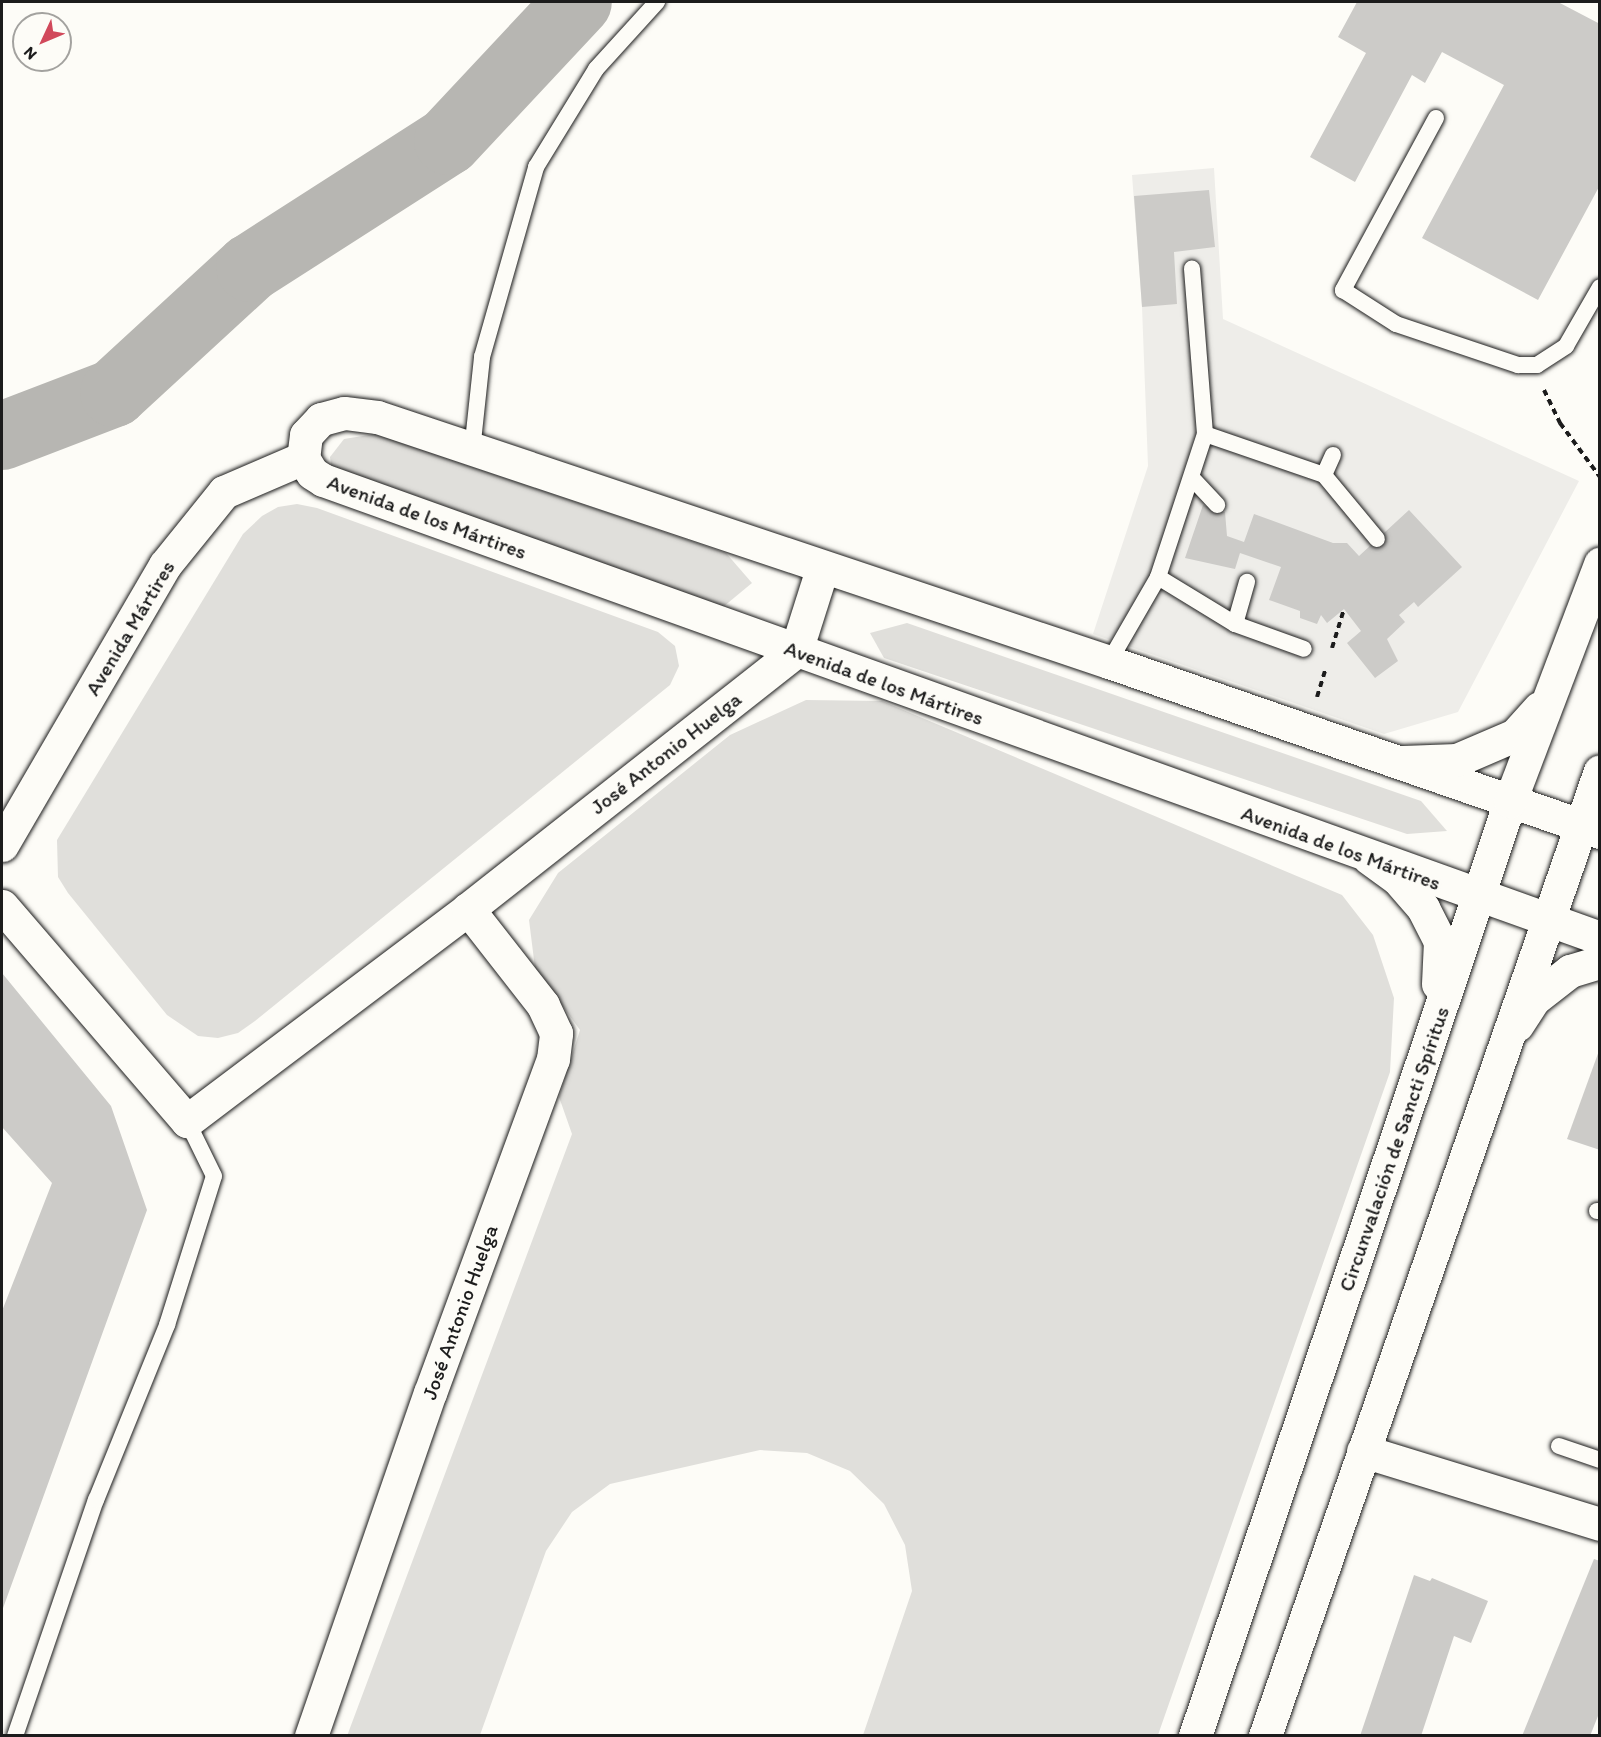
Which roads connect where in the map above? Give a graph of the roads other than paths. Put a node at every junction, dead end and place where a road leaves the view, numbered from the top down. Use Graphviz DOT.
graph roads {
  1 [pos="657,2"];
  2 [pos="1436,118"];
  3 [pos="1192,269"];
  4 [pos="1599,287"];
  5 [pos="1205,434"];
  6 [pos="472,451"];
  7 [pos="1333,455"];
  8 [pos="303,458"];
  9 [pos="1324,475"];
  10 [pos="1192,478"];
  11 [pos="1217,505"];
  12 [pos="1377,540"];
  13 [pos="1599,564"];
  14 [pos="822,569"];
  15 [pos="1158,577"];
  16 [pos="1247,582"];
  17 [pos="1234,624"];
  18 [pos="1304,648"];
  19 [pos="796,651"];
  20 [pos="1109,662"];
  21 [pos="1546,700"];
  22 [pos="1403,762"];
  23 [pos="1599,771"];
  24 [pos="1510,801"];
  25 [pos="1590,829"];
  26 [pos="2,845"];
  27 [pos="1370,858"];
  28 [pos="1478,897"];
  29 [pos="2,906"];
  30 [pos="468,909"];
  31 [pos="1545,920"];
  32 [pos="1599,938"];
  33 [pos="1599,963"];
  34 [pos="1435,1029"];
  35 [pos="1501,1049"];
  36 [pos="187,1121"];
  37 [pos="1559,1446"];
  38 [pos="1363,1451"];
  39 [pos="1599,1460"];
  40 [pos="1599,1524"];
  41 [pos="15,1736"];
  42 [pos="310,1736"];
  43 [pos="1195,1736"];
  44 [pos="1265,1736"];
  1 -- 6 [label="lane"];
  2 -- 4 [label="lane"];
  3 -- 5 [label="lane"];
  5 -- 9 [label="lane"];
  5 -- 10 [label="lane"];
  6 -- 8 [label="main road, Avenida de los Mártires"];
  6 -- 14 [label="main road, Avenida de los Mártires"];
  7 -- 9 [label="lane"];
  8 -- 19 [label="main road, Avenida de los Mártires"];
  8 -- 26 [label="main road, Avenida Mártires"];
  9 -- 12 [label="lane"];
  10 -- 11 [label="lane"];
  10 -- 15 [label="lane"];
  13 -- 21 [label="main road, Circunvalación de Sancti Spíritus"];
  14 -- 19 [label="main road"];
  14 -- 20 [label="main road, Avenida de los Mártires"];
  15 -- 17 [label="lane"];
  15 -- 20 [label="lane"];
  16 -- 17 [label="lane"];
  17 -- 18 [label="lane"];
  19 -- 27 [label="main road, Avenida de los Mártires"];
  19 -- 30 [label="main road, José Antonio Huelga"];
  20 -- 22 [label="main road, Avenida de los Mártires"];
  21 -- 22 [label="main road"];
  21 -- 24 [label="main road, Circunvalación de Sancti Spíritus"];
  22 -- 24 [label="main road, Avenida de los Mártires"];
  23 -- 25 [label="main road"];
  24 -- 25 [label="main road, Avenida de los Mártires"];
  24 -- 28 [label="main road, Circunvalación de Sancti Spíritus"];
  25 -- 31 [label="main road"];
  27 -- 28 [label="main road, Avenida de los Mártires"];
  27 -- 34 [label="main road"];
  28 -- 31 [label="main road, Avenida de los Mártires"];
  28 -- 34 [label="main road, Circunvalación de Sancti Spíritus"];
  29 -- 36 [label="main road"];
  30 -- 36 [label="main road, José Antonio Huelga"];
  30 -- 42 [label="main road, José Antonio Huelga"];
  31 -- 32 [label="main road, Avenida de los Mártires"];
  31 -- 35 [label="main road"];
  33 -- 35 [label="main road"];
  34 -- 43 [label="main road, Circunvalación de Sancti Spíritus"];
  35 -- 38 [label="main road"];
  36 -- 41 [label="lane"];
  37 -- 39 [label="lane"];
  38 -- 40 [label="main road"];
  38 -- 44 [label="main road"];
}
